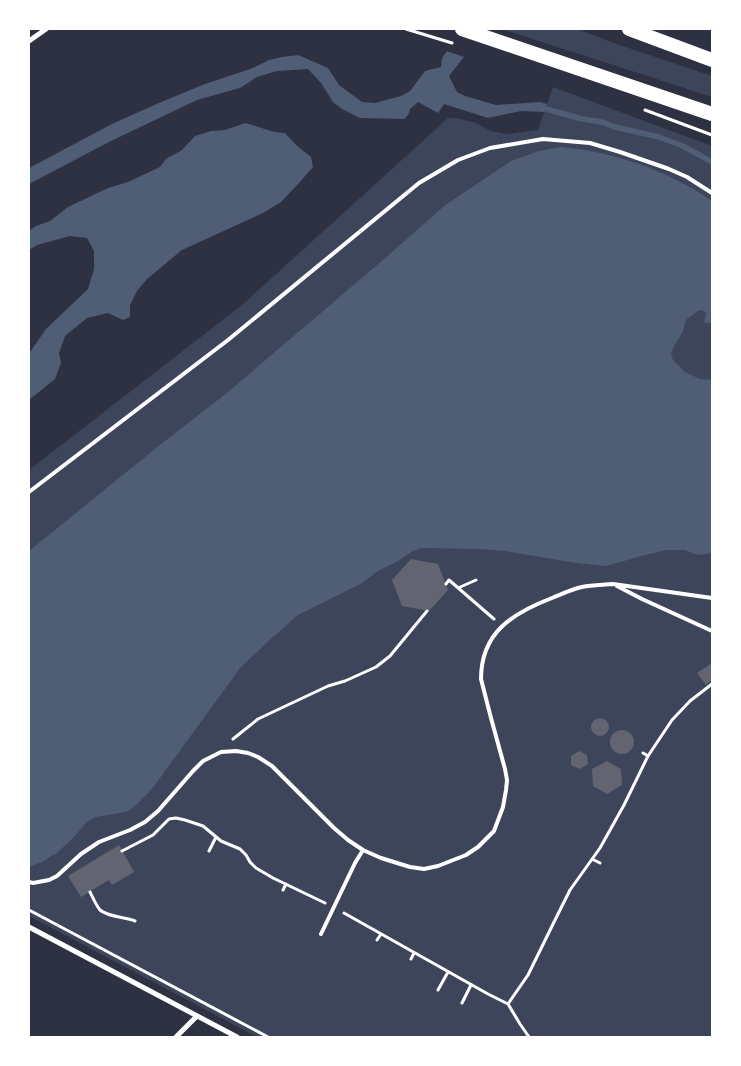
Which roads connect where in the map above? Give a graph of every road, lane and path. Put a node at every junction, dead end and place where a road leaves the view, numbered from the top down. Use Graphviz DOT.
graph roads {
  1 [pos="46,29"];
  2 [pos="462,29"];
  3 [pos="629,29"];
  4 [pos="29,41"];
  5 [pos="712,60"];
  6 [pos="712,114"];
  7 [pos="712,193"];
  8 [pos="29,492"];
  9 [pos="476,580"];
  10 [pos="446,584"];
  11 [pos="613,584"];
  12 [pos="458,588"];
  13 [pos="712,598"];
  14 [pos="427,611"];
  15 [pos="502,626"];
  16 [pos="712,630"];
  17 [pos="712,684"];
  18 [pos="221,752"];
  19 [pos="643,753"];
  20 [pos="648,756"];
  21 [pos="216,837"];
  22 [pos="363,850"];
  23 [pos="209,851"];
  24 [pos="592,859"];
  25 [pos="600,863"];
  26 [pos="29,882"];
  27 [pos="286,884"];
  28 [pos="283,890"];
  29 [pos="90,892"];
  30 [pos="29,910"];
  31 [pos="135,922"];
  32 [pos="29,926"];
  33 [pos="321,934"];
  34 [pos="381,934"];
  35 [pos="378,940"];
  36 [pos="414,953"];
  37 [pos="411,958"];
  38 [pos="448,972"];
  39 [pos="471,985"];
  40 [pos="438,990"];
  41 [pos="462,1003"];
  42 [pos="508,1004"];
  43 [pos="198,1016"];
  44 [pos="176,1037"];
  45 [pos="236,1037"];
  46 [pos="268,1037"];
  1 -- 4 [label="street"];
  2 -- 6 [label="highway"];
  3 -- 5 [label="highway"];
  7 -- 8 [label="lane"];
  9 -- 12 [label="path"];
  10 -- 12 [label="path"];
  11 -- 13 [label="lane"];
  11 -- 15 [label="lane"];
  11 -- 16 [label="lane"];
  12 -- 15 [label="path"];
  14 -- 18 [label="path"];
  15 -- 22 [label="lane"];
  17 -- 20 [label="path"];
  18 -- 22 [label="lane"];
  18 -- 26 [label="lane"];
  19 -- 20 [label="path"];
  20 -- 24 [label="path"];
  21 -- 23 [label="path"];
  22 -- 33 [label="lane"];
  24 -- 25 [label="path"];
  24 -- 42 [label="path"];
  27 -- 28 [label="path"];
  29 -- 31 [label="path"];
  30 -- 46 [label="path"];
  32 -- 43 [label="street"];
  34 -- 35 [label="path"];
  36 -- 37 [label="path"];
  38 -- 40 [label="path"];
  39 -- 41 [label="path"];
  43 -- 44 [label="street"];
  43 -- 45 [label="street"];
}
